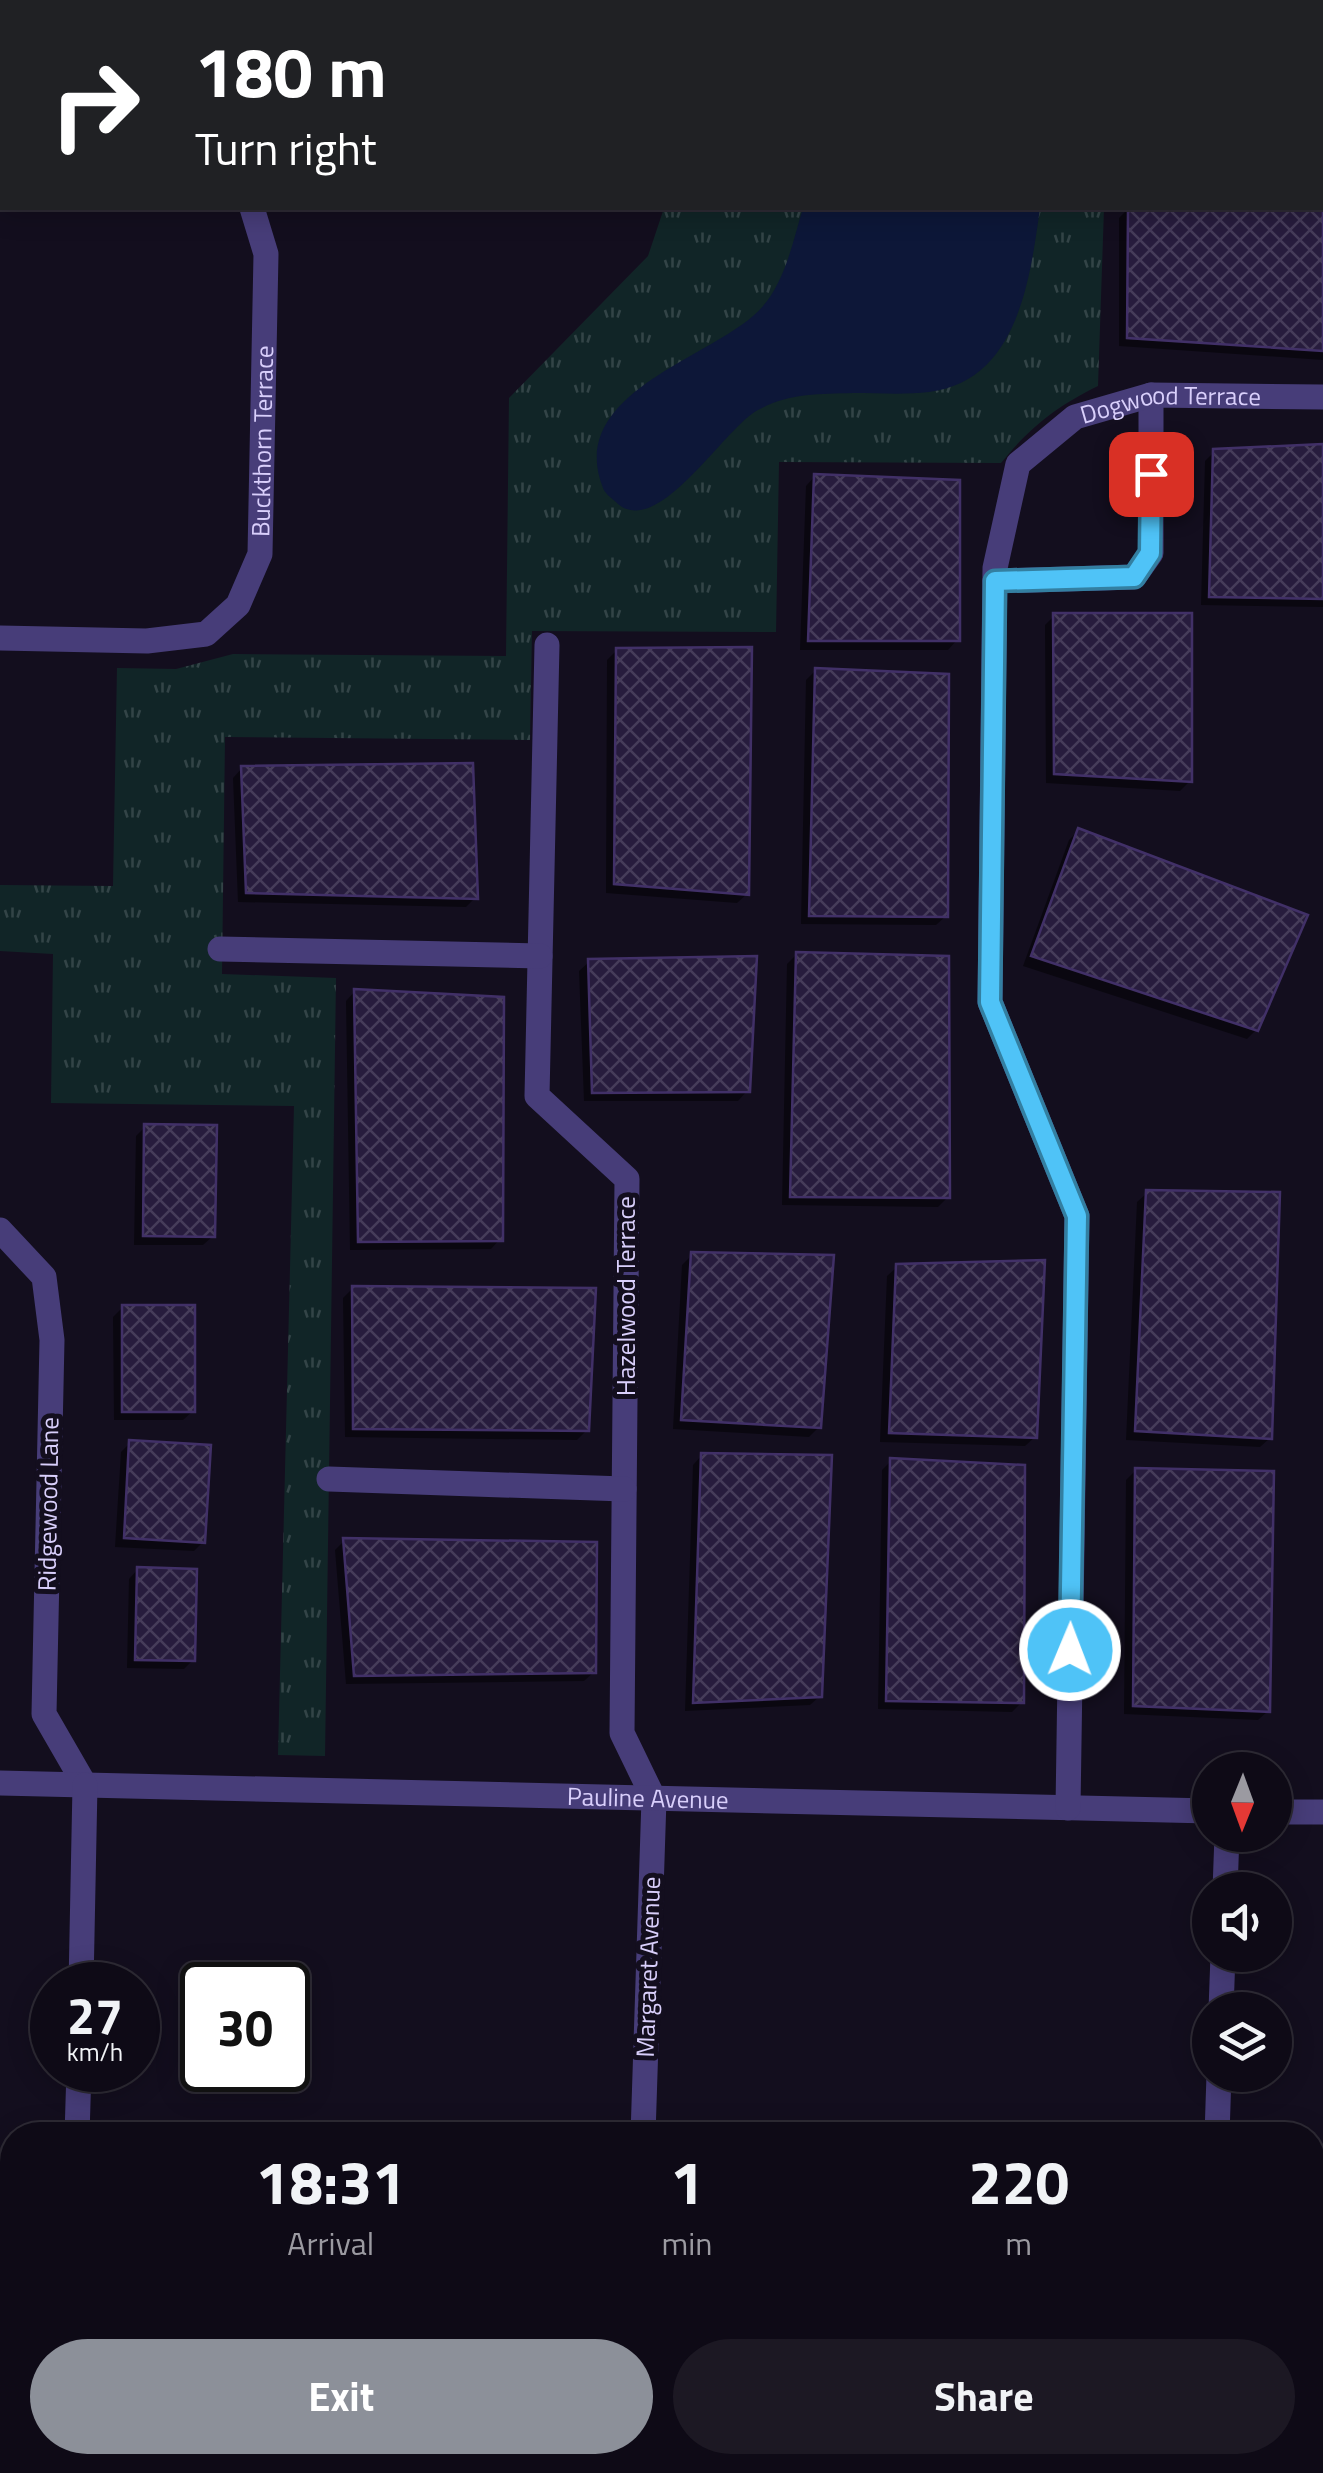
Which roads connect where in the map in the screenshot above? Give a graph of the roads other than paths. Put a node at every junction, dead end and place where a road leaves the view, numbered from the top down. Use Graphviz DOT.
graph roads {
  1 [pos="253,210"];
  2 [pos="1151,395"];
  3 [pos="1323,397"];
  4 [pos="995,581"];
  5 [pos="0,638"];
  6 [pos="546,645"];
  7 [pos="220,949"];
  8 [pos="540,956"];
  9 [pos="0,1230"];
  10 [pos="329,1479"];
  11 [pos="624,1490"];
  12 [pos="0,1784"];
  13 [pos="85,1786"];
  14 [pos="654,1799"];
  15 [pos="1068,1808"];
  16 [pos="1192,1811"];
  17 [pos="1292,1812"];
  18 [pos="1323,1812"];
  19 [pos="81,1962"];
  20 [pos="78,2092"];
  21 [pos="1218,2092"];
  22 [pos="77,2122"];
  23 [pos="643,2122"];
  24 [pos="1217,2122"];
  1 -- 5 [label="street, Buckthorn Terrace"];
  2 -- 3 [label="street, Dogwood Terrace"];
  2 -- 4 [label="street, Dogwood Terrace"];
  2 -- 4 [label="street"];
  4 -- 15 [label="street, Dogwood Terrace"];
  6 -- 8 [label="street, Hazelwood Terrace"];
  7 -- 8 [label="street"];
  8 -- 11 [label="street, Hazelwood Terrace"];
  9 -- 13 [label="street, Ridgewood Lane"];
  10 -- 11 [label="street"];
  11 -- 14 [label="street, Hazelwood Terrace"];
  12 -- 13 [label="street, Pauline Avenue"];
  13 -- 14 [label="street, Pauline Avenue"];
  13 -- 19 [label="street"];
  14 -- 15 [label="street, Pauline Avenue"];
  14 -- 23 [label="street, Margaret Avenue"];
  15 -- 16 [label="street, Pauline Avenue"];
  17 -- 18 [label="street"];
  20 -- 22 [label="street"];
  21 -- 24 [label="street"];
}
